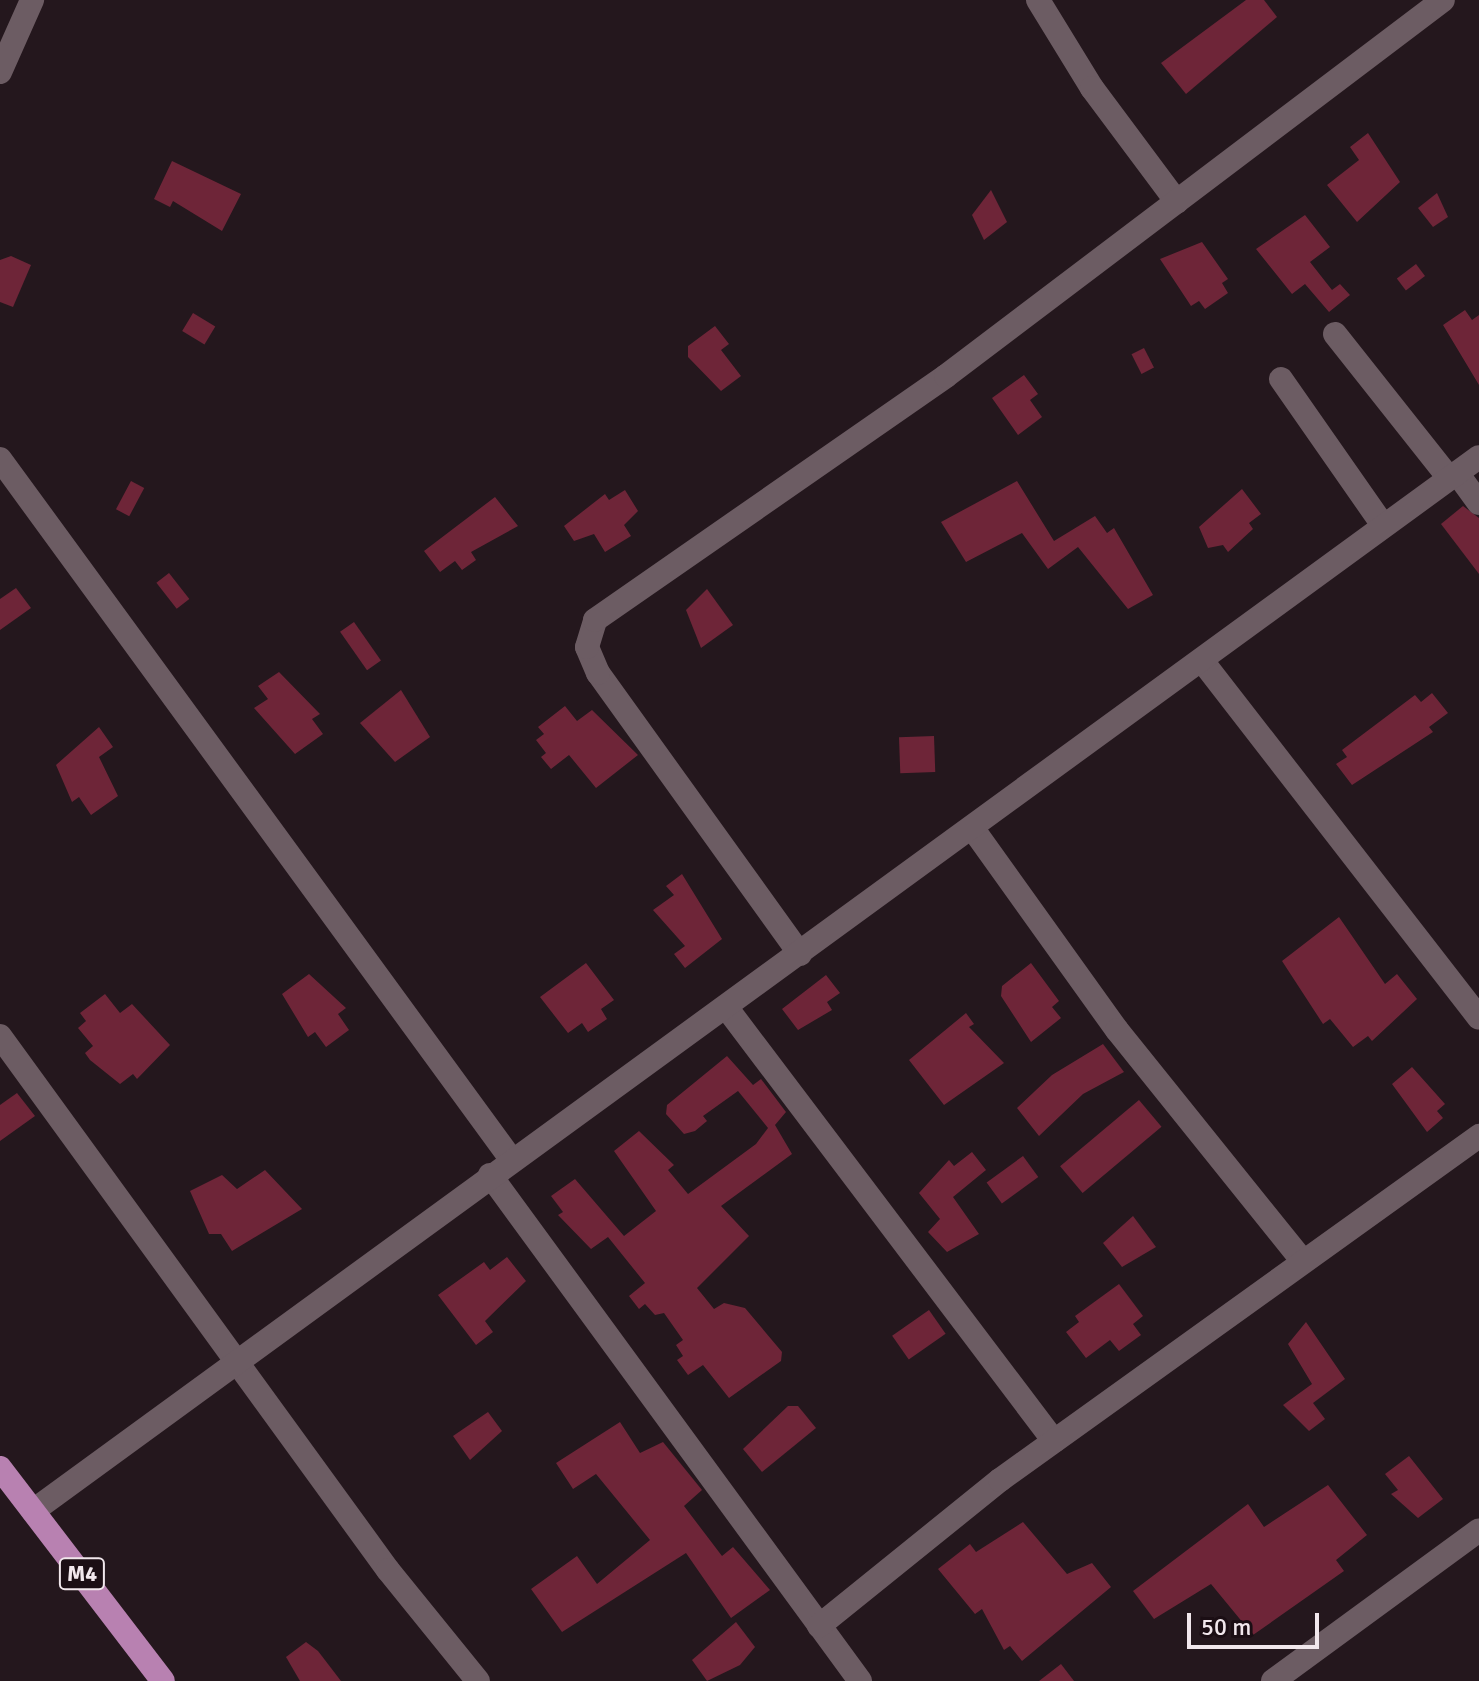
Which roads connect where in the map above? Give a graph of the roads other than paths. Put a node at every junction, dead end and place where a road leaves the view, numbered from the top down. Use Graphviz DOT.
graph roads {
  1 [pos="32,0"];
  2 [pos="1038,0"];
  3 [pos="1443,0"];
  4 [pos="0,72"];
  5 [pos="1177,202"];
  6 [pos="1335,334"];
  7 [pos="1281,379"];
  8 [pos="1479,457"];
  9 [pos="0,459"];
  10 [pos="1453,476"];
  11 [pos="1479,503"];
  12 [pos="1382,524"];
  13 [pos="1203,662"];
  14 [pos="973,829"];
  15 [pos="800,954"];
  16 [pos="726,1007"];
  17 [pos="1479,1018"];
  18 [pos="0,1036"];
  19 [pos="1479,1136"];
  20 [pos="511,1159"];
  21 [pos="490,1175"];
  22 [pos="1301,1259"];
  23 [pos="234,1358"];
  24 [pos="1054,1441"];
  25 [pos="0,1468"];
  26 [pos="33,1511"];
  27 [pos="1479,1530"];
  28 [pos="819,1626"];
  29 [pos="160,1680"];
  30 [pos="478,1681"];
  31 [pos="860,1681"];
  32 [pos="1273,1681"];
  1 -- 4 [label="street"];
  2 -- 5 [label="street"];
  3 -- 5 [label="street"];
  5 -- 15 [label="street"];
  6 -- 10 [label="street"];
  7 -- 12 [label="street"];
  8 -- 10 [label="street"];
  9 -- 20 [label="street"];
  10 -- 11 [label="street"];
  10 -- 12 [label="street"];
  12 -- 13 [label="street"];
  13 -- 14 [label="street"];
  13 -- 17 [label="street"];
  14 -- 15 [label="street"];
  14 -- 22 [label="street"];
  15 -- 16 [label="street"];
  16 -- 20 [label="street"];
  16 -- 24 [label="street"];
  18 -- 23 [label="street"];
  19 -- 22 [label="street"];
  20 -- 21 [label="street"];
  21 -- 23 [label="street"];
  21 -- 28 [label="street"];
  22 -- 24 [label="street"];
  23 -- 26 [label="street"];
  23 -- 30 [label="street"];
  24 -- 28 [label="street"];
  25 -- 26 [label="main road, M4"];
  26 -- 29 [label="main road, M4"];
  27 -- 32 [label="street"];
  28 -- 31 [label="street"];
}
